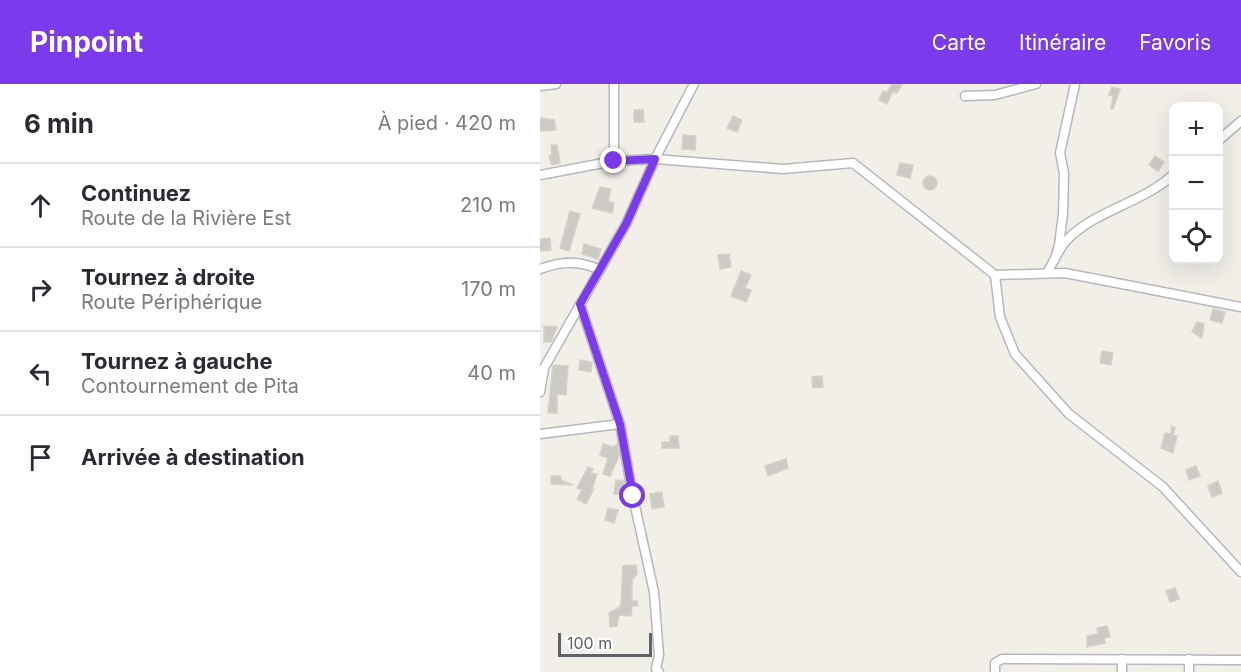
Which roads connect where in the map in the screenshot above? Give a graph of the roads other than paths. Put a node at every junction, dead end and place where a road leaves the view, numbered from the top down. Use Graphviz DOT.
graph roads {
  1 [pos="556,84"];
  2 [pos="614,84"];
  3 [pos="694,84"];
  4 [pos="1036,84"];
  5 [pos="1074,85"];
  6 [pos="540,86"];
  7 [pos="965,96"];
  8 [pos="1241,121"];
  9 [pos="1223,137"];
  10 [pos="655,159"];
  11 [pos="614,161"];
  12 [pos="540,175"];
  13 [pos="1169,177"];
  14 [pos="1055,259"];
  15 [pos="540,268"];
  16 [pos="600,270"];
  17 [pos="1047,273"];
  18 [pos="994,276"];
  19 [pos="580,304"];
  20 [pos="1241,307"];
  21 [pos="542,366"];
  22 [pos="540,392"];
  23 [pos="620,424"];
  24 [pos="540,434"];
  25 [pos="1241,572"];
  26 [pos="1122,659"];
  27 [pos="1189,659"];
  28 [pos="1241,660"];
  29 [pos="657,670"];
  30 [pos="646,672"];
  31 [pos="995,672"];
  32 [pos="1122,672"];
  33 [pos="1189,672"];
  1 -- 6 [label="street"];
  2 -- 11 [label="street"];
  3 -- 10 [label="street"];
  4 -- 7 [label="street"];
  5 -- 14 [label="street"];
  8 -- 9 [label="street"];
  10 -- 11 [label="street"];
  10 -- 16 [label="street"];
  10 -- 18 [label="street"];
  11 -- 12 [label="street"];
  13 -- 14 [label="street"];
  14 -- 17 [label="street"];
  15 -- 16 [label="street"];
  16 -- 19 [label="street"];
  17 -- 18 [label="street"];
  17 -- 20 [label="street"];
  18 -- 25 [label="street"];
  19 -- 21 [label="street"];
  19 -- 23 [label="street"];
  21 -- 22 [label="street"];
  23 -- 24 [label="street"];
  23 -- 29 [label="street"];
  26 -- 27 [label="street"];
  26 -- 31 [label="street"];
  26 -- 32 [label="street"];
  27 -- 28 [label="street"];
  27 -- 33 [label="street"];
  29 -- 30 [label="street"];
}
